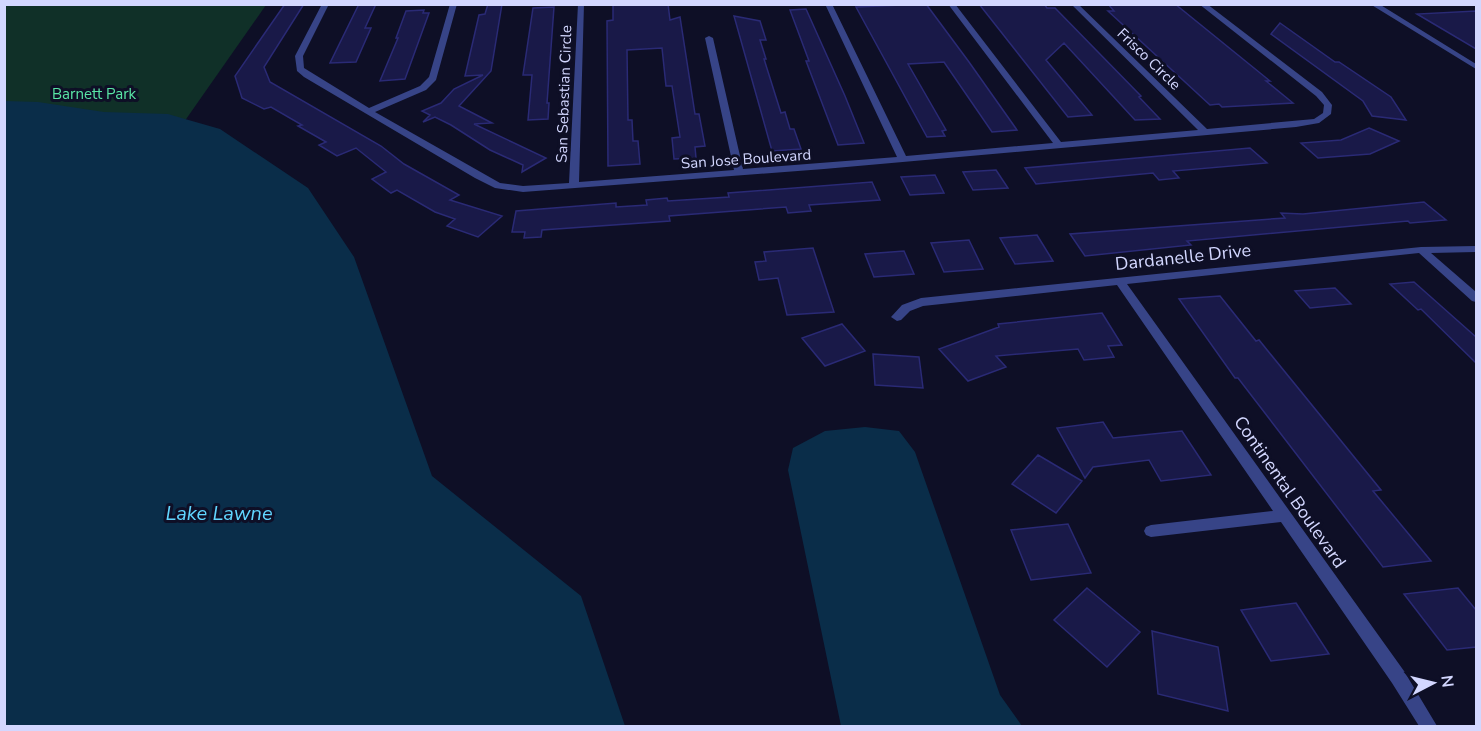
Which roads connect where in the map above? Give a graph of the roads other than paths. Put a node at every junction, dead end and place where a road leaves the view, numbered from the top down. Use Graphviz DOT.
graph roads {
  1 [pos="326,4"];
  2 [pos="454,4"];
  3 [pos="581,4"];
  4 [pos="828,4"];
  5 [pos="951,4"];
  6 [pos="1074,4"];
  7 [pos="1203,4"];
  8 [pos="1389,4"];
  9 [pos="1373,5"];
  10 [pos="709,38"];
  11 [pos="1476,67"];
  12 [pos="369,111"];
  13 [pos="1205,132"];
  14 [pos="1059,145"];
  15 [pos="903,159"];
  16 [pos="739,173"];
  17 [pos="574,185"];
  18 [pos="1476,249"];
  19 [pos="1421,250"];
  20 [pos="1119,280"];
  21 [pos="1476,298"];
  22 [pos="897,317"];
  23 [pos="1284,516"];
  24 [pos="1151,531"];
  25 [pos="1429,726"];
  1 -- 12 [label="street, San Jose Boulevard"];
  2 -- 12 [label="street"];
  3 -- 17 [label="street, San Sebastian Circle"];
  4 -- 15 [label="street"];
  5 -- 14 [label="street"];
  6 -- 13 [label="street, Frisco Circle"];
  7 -- 13 [label="street, San Jose Boulevard"];
  8 -- 9 [label="street"];
  9 -- 11 [label="street"];
  10 -- 16 [label="street"];
  12 -- 17 [label="street, San Jose Boulevard"];
  13 -- 14 [label="street, San Jose Boulevard"];
  14 -- 15 [label="street, San Jose Boulevard"];
  15 -- 16 [label="street, San Jose Boulevard"];
  16 -- 17 [label="street, San Jose Boulevard"];
  18 -- 19 [label="street, Dardanelle Drive"];
  19 -- 20 [label="street, Dardanelle Drive"];
  19 -- 21 [label="street"];
  20 -- 22 [label="street, Dardanelle Drive"];
  20 -- 23 [label="street, Continental Boulevard"];
  23 -- 24 [label="street"];
  23 -- 25 [label="street, Continental Boulevard"];
}
